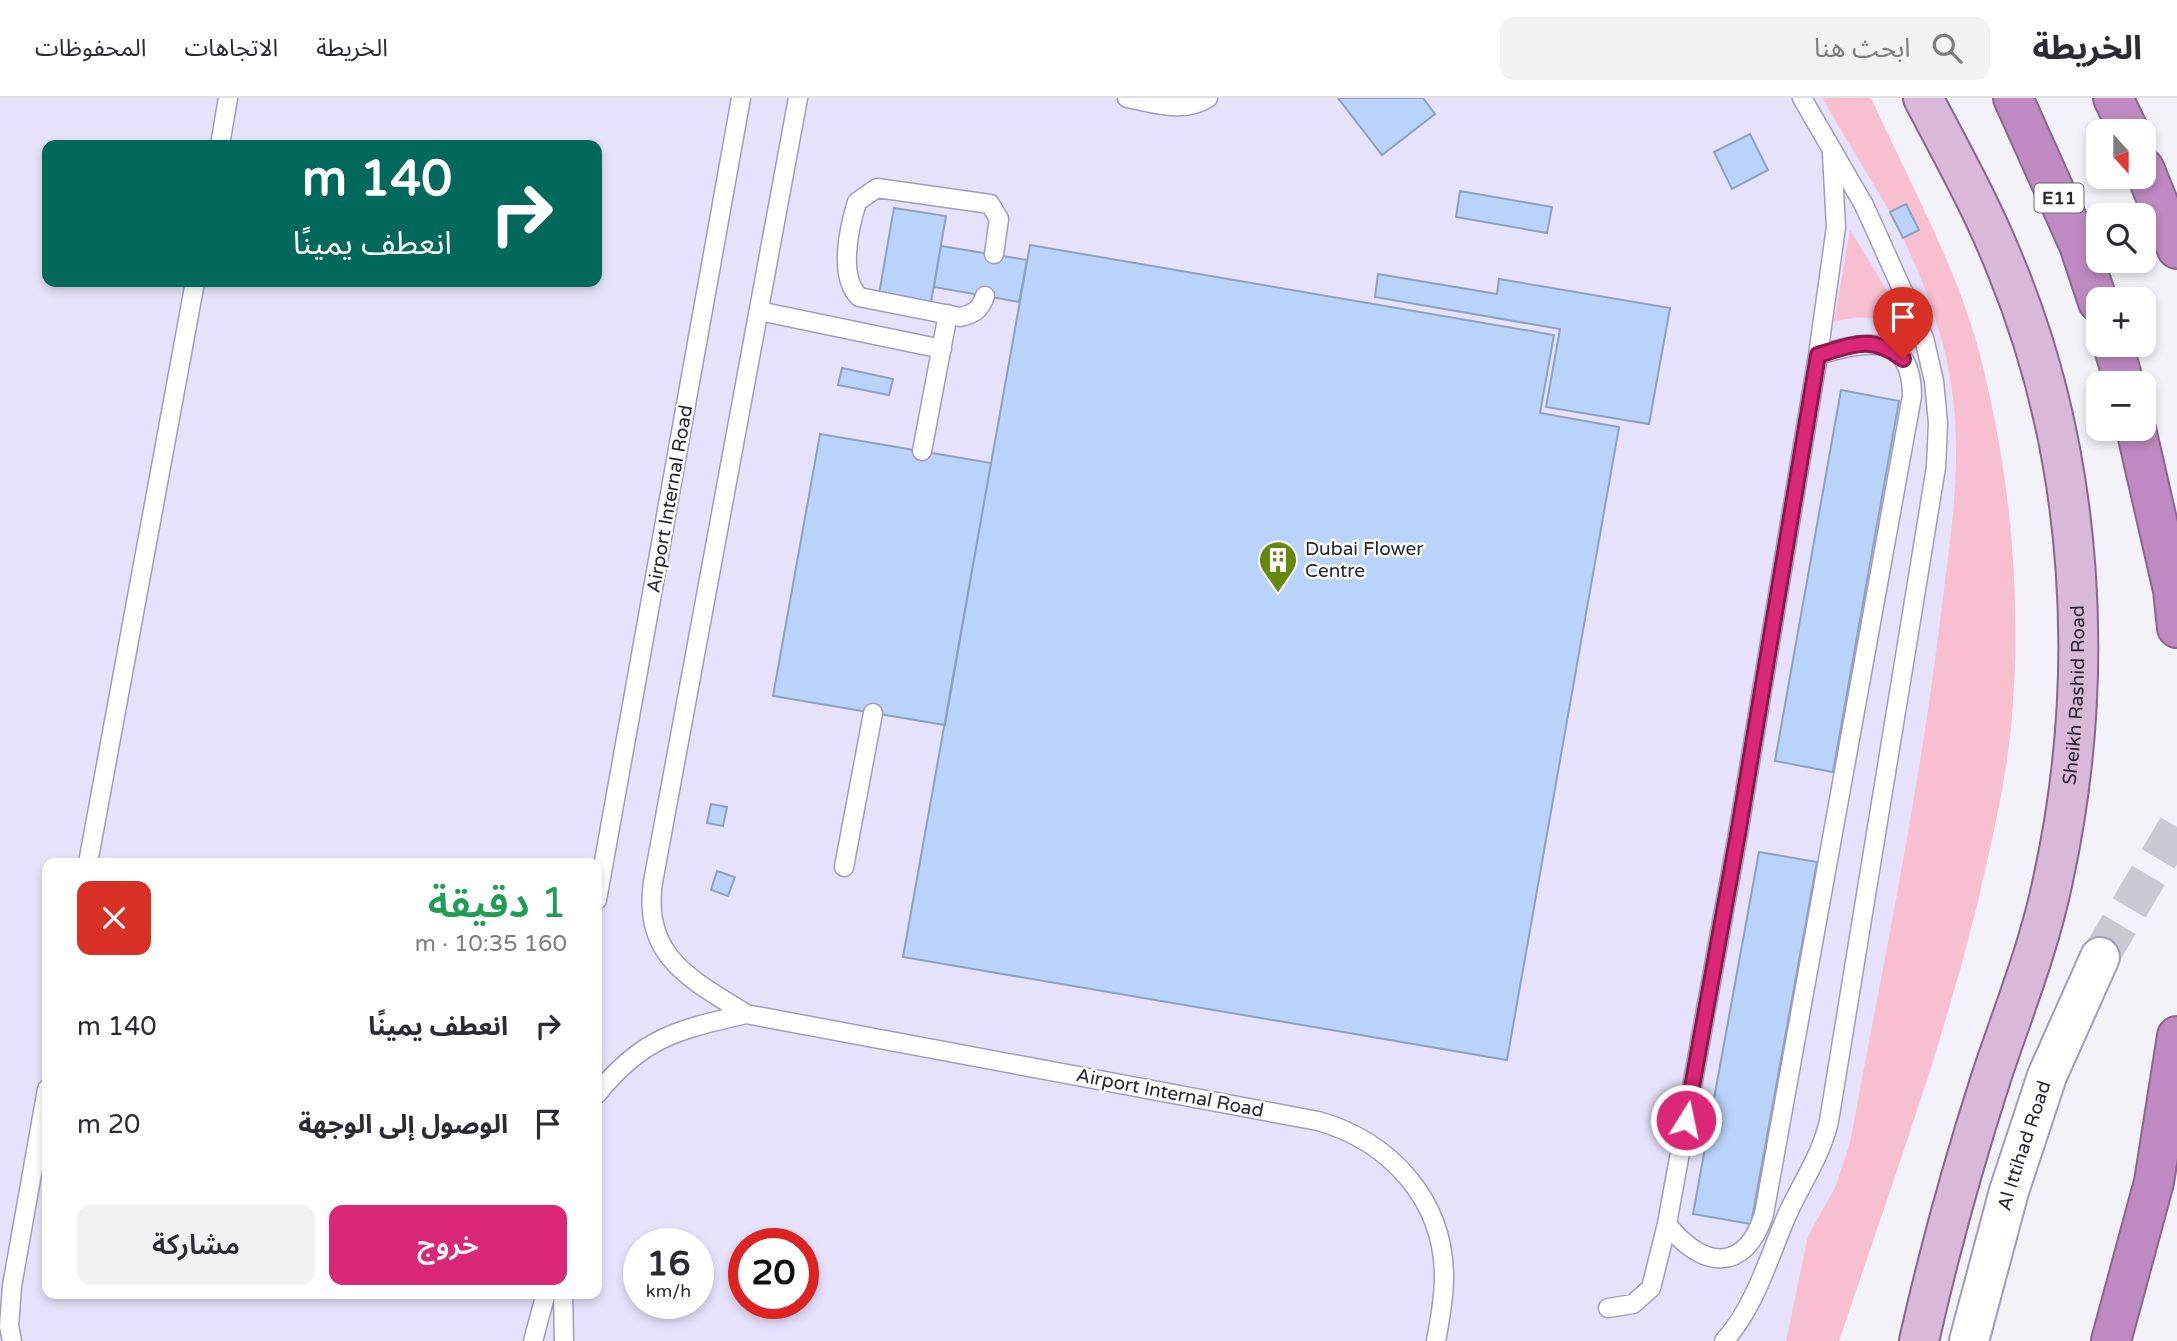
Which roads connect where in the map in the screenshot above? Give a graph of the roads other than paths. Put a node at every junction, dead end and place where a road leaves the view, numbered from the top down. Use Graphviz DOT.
graph roads {
  1 [pos="228,98"];
  2 [pos="741,98"];
  3 [pos="799,98"];
  4 [pos="1127,98"];
  5 [pos="1208,98"];
  6 [pos="1802,98"];
  7 [pos="1923,98"];
  8 [pos="2012,98"];
  9 [pos="2113,98"];
  10 [pos="2123,119"];
  11 [pos="221,140"];
  12 [pos="1832,147"];
  13 [pos="2153,189"];
  14 [pos="2177,249"];
  15 [pos="994,254"];
  16 [pos="194,287"];
  17 [pos="2093,287"];
  18 [pos="985,296"];
  19 [pos="759,311"];
  20 [pos="948,314"];
  21 [pos="942,349"];
  22 [pos="1818,355"];
  23 [pos="2139,441"];
  24 [pos="922,451"];
  25 [pos="2177,628"];
  26 [pos="873,713"];
  27 [pos="89,858"];
  28 [pos="844,867"];
  29 [pos="602,872"];
  30 [pos="2100,957"];
  31 [pos="746,1014"];
  32 [pos="2177,1036"];
  33 [pos="602,1089"];
  34 [pos="42,1117"];
  35 [pos="1667,1224"];
  36 [pos="544,1299"];
  37 [pos="563,1299"];
  38 [pos="1608,1307"];
  39 [pos="12,1341"];
  40 [pos="533,1341"];
  41 [pos="564,1341"];
  42 [pos="1436,1341"];
  43 [pos="1724,1341"];
  44 [pos="1919,1341"];
  45 [pos="1969,1341"];
  46 [pos="2111,1341"];
  1 -- 11 [label="lane"];
  2 -- 29 [label="lane, Airport Internal Road"];
  3 -- 19 [label="lane"];
  4 -- 5 [label="lane"];
  6 -- 12 [label="lane"];
  7 -- 44 [label="main road, Sheikh Rashid Road"];
  8 -- 17 [label="highway, E11"];
  9 -- 10 [label="highway"];
  12 -- 22 [label="lane"];
  12 -- 43 [label="lane"];
  13 -- 14 [label="highway"];
  15 -- 20 [label="lane"];
  16 -- 27 [label="lane"];
  18 -- 20 [label="lane"];
  19 -- 21 [label="lane"];
  19 -- 31 [label="lane"];
  20 -- 21 [label="lane"];
  21 -- 24 [label="lane"];
  22 -- 35 [label="lane"];
  22 -- 35 [label="lane"];
  23 -- 25 [label="highway"];
  26 -- 28 [label="lane"];
  30 -- 45 [label="main road, Al Ittihad Road"];
  31 -- 33 [label="lane"];
  31 -- 42 [label="lane, Airport Internal Road"];
  32 -- 46 [label="highway"];
  34 -- 39 [label="lane"];
  35 -- 38 [label="lane"];
  36 -- 40 [label="lane"];
  37 -- 41 [label="lane"];
}
